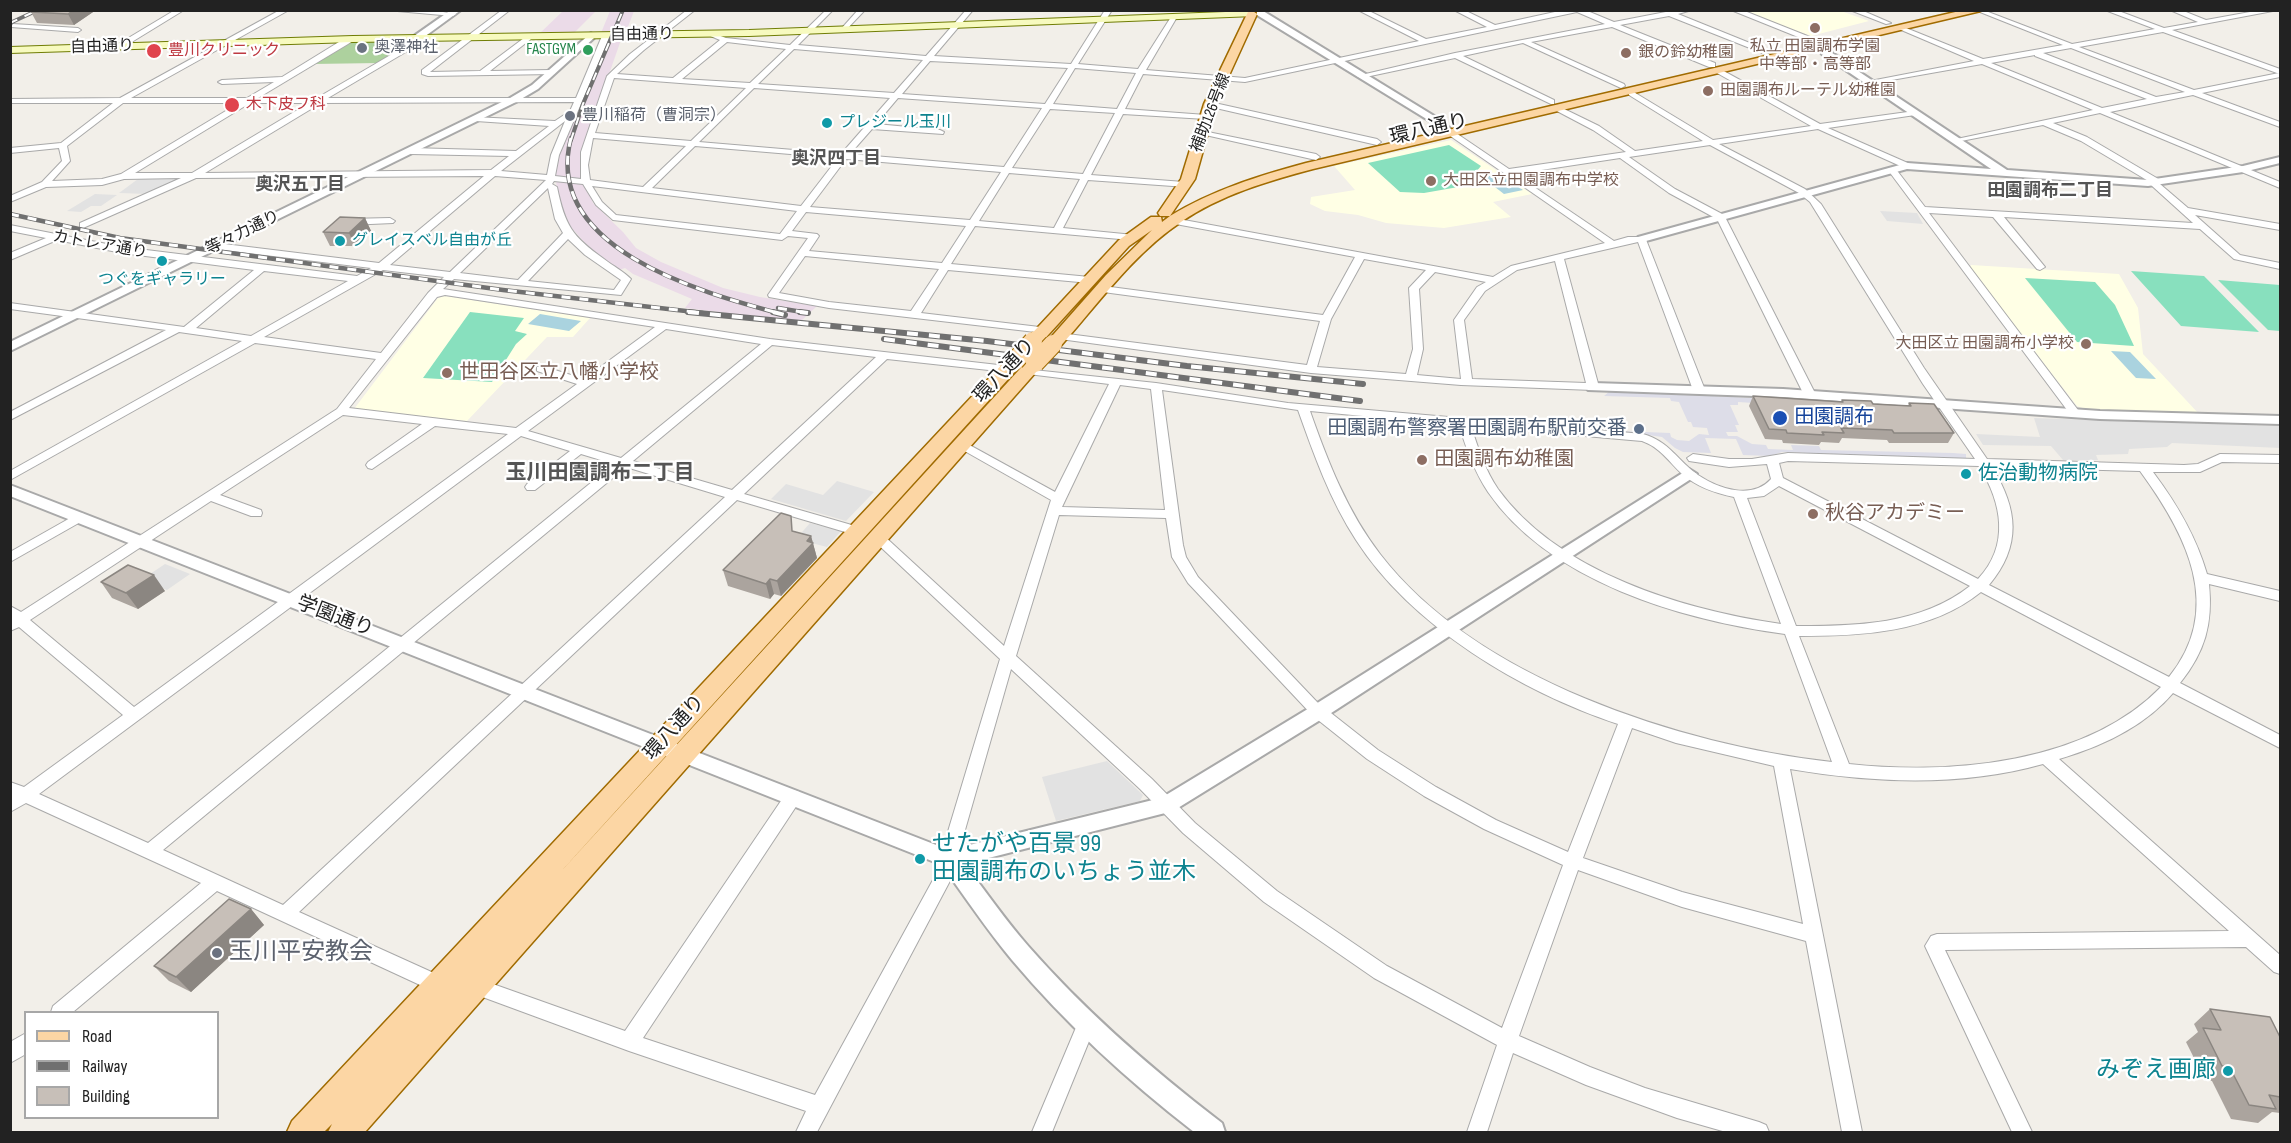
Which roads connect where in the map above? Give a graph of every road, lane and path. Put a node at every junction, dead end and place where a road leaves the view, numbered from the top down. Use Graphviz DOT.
graph roads {
  1 [pos="181,10"];
  2 [pos="286,10"];
  3 [pos="389,10"];
  4 [pos="507,10"];
  5 [pos="692,10"];
  6 [pos="830,10"];
  7 [pos="862,10"];
  8 [pos="970,10"];
  9 [pos="1273,10"];
  10 [pos="1360,10"];
  11 [pos="1456,10"];
  12 [pos="1517,10"];
  13 [pos="1577,10"];
  14 [pos="1689,10"];
  15 [pos="1734,10"];
  16 [pos="1853,10"];
  17 [pos="1948,10"];
  18 [pos="2108,10"];
  19 [pos="2173,10"];
  20 [pos="2275,10"];
  21 [pos="1979,11"];
  22 [pos="455,12"];
  23 [pos="2259,12"];
  24 [pos="1255,13"];
  25 [pos="1671,14"];
  26 [pos="1107,15"];
  27 [pos="1174,17"];
  28 [pos="2280,18"];
  29 [pos="1536,19"];
  30 [pos="2208,22"];
  31 [pos="1613,24"];
  32 [pos="1888,24"];
  33 [pos="957,25"];
  34 [pos="13,26"];
  35 [pos="1494,28"];
  36 [pos="1901,28"];
  37 [pos="78,30"];
  38 [pos="843,30"];
  39 [pos="2164,30"];
  40 [pos="809,31"];
  41 [pos="1504,32"];
  42 [pos="660,34"];
  43 [pos="710,34"];
  44 [pos="591,36"];
  45 [pos="606,36"];
  46 [pos="528,37"];
  47 [pos="1514,37"];
  48 [pos="420,38"];
  49 [pos="471,38"];
  50 [pos="350,39"];
  51 [pos="725,40"];
  52 [pos="1524,41"];
  53 [pos="228,42"];
  54 [pos="1426,42"];
  55 [pos="1819,44"];
  56 [pos="119,46"];
  57 [pos="2073,46"];
  58 [pos="791,48"];
  59 [pos="11,50"];
  60 [pos="1768,52"];
  61 [pos="2036,53"];
  62 [pos="1455,55"];
  63 [pos="927,59"];
  64 [pos="1337,61"];
  65 [pos="1983,62"];
  66 [pos="1073,66"];
  67 [pos="1716,68"];
  68 [pos="551,72"];
  69 [pos="1141,72"];
  70 [pos="482,73"];
  71 [pos="2280,73"];
  72 [pos="611,76"];
  73 [pos="1361,76"];
  74 [pos="284,79"];
  75 [pos="1222,79"];
  76 [pos="674,81"];
  77 [pos="222,82"];
  78 [pos="1869,82"];
  79 [pos="752,86"];
  80 [pos="1626,89"];
  81 [pos="2194,92"];
  82 [pos="897,96"];
  83 [pos="513,100"];
  84 [pos="2156,100"];
  85 [pos="10,101"];
  86 [pos="121,101"];
  87 [pos="250,101"];
  88 [pos="320,101"];
  89 [pos="1210,104"];
  90 [pos="577,105"];
  91 [pos="1554,105"];
  92 [pos="1047,106"];
  93 [pos="1120,111"];
  94 [pos="2100,111"];
  95 [pos="1915,113"];
  96 [pos="1206,117"];
  97 [pos="476,119"];
  98 [pos="2043,122"];
  99 [pos="557,124"];
  100 [pos="2280,125"];
  101 [pos="870,126"];
  102 [pos="1817,126"];
  103 [pos="1447,130"];
  104 [pos="940,132"];
  105 [pos="1200,132"];
  106 [pos="590,135"];
  107 [pos="1956,140"];
  108 [pos="1377,142"];
  109 [pos="1710,142"];
  110 [pos="692,144"];
  111 [pos="63,145"];
  112 [pos="10,151"];
  113 [pos="411,151"];
  114 [pos="1632,153"];
  115 [pos="517,154"];
  116 [pos="1621,155"];
  117 [pos="844,156"];
  118 [pos="1316,157"];
  119 [pos="2280,160"];
  120 [pos="1908,166"];
  121 [pos="2243,169"];
  122 [pos="1007,170"];
  123 [pos="1892,170"];
  124 [pos="1508,172"];
  125 [pos="494,173"];
  126 [pos="2004,173"];
  127 [pos="124,176"];
  128 [pos="193,176"];
  129 [pos="360,176"];
  130 [pos="1086,177"];
  131 [pos="549,181"];
  132 [pos="45,183"];
  133 [pos="586,183"];
  134 [pos="2156,183"];
  135 [pos="1184,185"];
  136 [pos="2280,185"];
  137 [pos="645,190"];
  138 [pos="1805,194"];
  139 [pos="10,199"];
  140 [pos="803,209"];
  141 [pos="1922,210"];
  142 [pos="2189,212"];
  143 [pos="1996,214"];
  144 [pos="1169,217"];
  145 [pos="1721,217"];
  146 [pos="390,221"];
  147 [pos="339,222"];
  148 [pos="972,223"];
  149 [pos="83,225"];
  150 [pos="2204,226"];
  151 [pos="2280,227"];
  152 [pos="10,228"];
  153 [pos="1058,229"];
  154 [pos="569,232"];
  155 [pos="786,233"];
  156 [pos="1131,237"];
  157 [pos="54,238"];
  158 [pos="1642,238"];
  159 [pos="1613,244"];
  160 [pos="216,246"];
  161 [pos="802,253"];
  162 [pos="10,256"];
  163 [pos="1361,256"];
  164 [pos="1559,257"];
  165 [pos="189,259"];
  166 [pos="945,266"];
  167 [pos="2280,266"];
  168 [pos="263,267"];
  169 [pos="381,267"];
  170 [pos="2040,267"];
  171 [pos="1433,269"];
  172 [pos="452,276"];
  173 [pos="361,280"];
  174 [pos="1090,280"];
  175 [pos="1494,280"];
  176 [pos="521,283"];
  177 [pos="1103,289"];
  178 [pos="432,295"];
  179 [pos="10,306"];
  180 [pos="78,314"];
  181 [pos="914,315"];
  182 [pos="1326,319"];
  183 [pos="662,327"];
  184 [pos="183,329"];
  185 [pos="1047,338"];
  186 [pos="254,339"];
  187 [pos="770,342"];
  188 [pos="10,347"];
  189 [pos="885,356"];
  190 [pos="384,357"];
  191 [pos="1021,366"];
  192 [pos="541,369"];
  193 [pos="1311,370"];
  194 [pos="1411,378"];
  195 [pos="1116,381"];
  196 [pos="1467,382"];
  197 [pos="586,383"];
  198 [pos="1156,386"];
  199 [pos="1593,387"];
  200 [pos="1699,390"];
  201 [pos="1810,394"];
  202 [pos="1941,404"];
  203 [pos="1303,407"];
  204 [pos="341,411"];
  205 [pos="2074,412"];
  206 [pos="10,417"];
  207 [pos="2280,420"];
  208 [pos="432,422"];
  209 [pos="1464,423"];
  210 [pos="519,432"];
  211 [pos="960,445"];
  212 [pos="579,450"];
  213 [pos="2280,459"];
  214 [pos="1772,460"];
  215 [pos="1983,462"];
  216 [pos="625,463"];
  217 [pos="372,465"];
  218 [pos="1687,465"];
  219 [pos="2144,468"];
  220 [pos="10,476"];
  221 [pos="1777,480"];
  222 [pos="531,487"];
  223 [pos="10,490"];
  224 [pos="1739,494"];
  225 [pos="736,495"];
  226 [pos="210,496"];
  227 [pos="1056,505"];
  228 [pos="256,513"];
  229 [pos="1171,514"];
  230 [pos="79,517"];
  231 [pos="857,531"];
  232 [pos="878,538"];
  233 [pos="142,542"];
  234 [pos="1563,555"];
  235 [pos="10,558"];
  236 [pos="2203,578"];
  237 [pos="1980,586"];
  238 [pos="2280,596"];
  239 [pos="291,600"];
  240 [pos="14,619"];
  241 [pos="1449,628"];
  242 [pos="1790,630"];
  243 [pos="403,644"];
  244 [pos="1008,657"];
  245 [pos="2172,686"];
  246 [pos="525,693"];
  247 [pos="1318,712"];
  248 [pos="133,715"];
  249 [pos="1627,721"];
  250 [pos="2280,742"];
  251 [pos="671,751"];
  252 [pos="2045,756"];
  253 [pos="1781,762"];
  254 [pos="1843,770"];
  255 [pos="18,791"];
  256 [pos="793,797"];
  257 [pos="1166,805"];
  258 [pos="10,806"];
  259 [pos="148,853"];
  260 [pos="949,859"];
  261 [pos="1572,862"];
  262 [pos="214,883"];
  263 [pos="285,914"];
  264 [pos="1815,935"];
  265 [pos="2252,939"];
  266 [pos="2278,958"];
  267 [pos="440,984"];
  268 [pos="476,986"];
  269 [pos="61,1011"];
  270 [pos="1087,1024"];
  271 [pos="1507,1039"];
  272 [pos="629,1042"];
  273 [pos="24,1044"];
  274 [pos="10,1054"];
  275 [pos="820,1106"];
  276 [pos="303,1132"];
  277 [pos="344,1132"];
  278 [pos="806,1132"];
  279 [pos="1042,1132"];
  280 [pos="1213,1132"];
  281 [pos="1478,1132"];
  282 [pos="1759,1132"];
  283 [pos="1852,1132"];
  284 [pos="2022,1132"];
  1 -- 56 [label="street"];
  2 -- 53 [label="street"];
  3 -- 22 [label="street"];
  4 -- 49 [label="street"];
  5 -- 42 [label="street"];
  6 -- 40 [label="street"];
  7 -- 38 [label="street"];
  8 -- 33 [label="street"];
  9 -- 24 [label="street, 自由通り"];
  10 -- 54 [label="street"];
  11 -- 35 [label="street"];
  12 -- 29 [label="street"];
  13 -- 29 [label="street"];
  13 -- 31 [label="street"];
  14 -- 25 [label="street"];
  15 -- 55 [label="street"];
  16 -- 32 [label="street"];
  17 -- 32 [label="main road, 環八通り"];
  18 -- 39 [label="street"];
  19 -- 30 [label="street"];
  20 -- 23 [label="street"];
  21 -- 36 [label="main road, 環八通り"];
  21 -- 57 [label="street"];
  22 -- 48 [label="street"];
  23 -- 28 [label="street"];
  23 -- 30 [label="street"];
  24 -- 27 [label="main road, 自由通り"];
  24 -- 64 [label="street"];
  24 -- 75 [label="main road, 補助126号線"];
  25 -- 31 [label="street"];
  25 -- 60 [label="street"];
  26 -- 27 [label="main road, 自由通り"];
  26 -- 33 [label="main road, 自由通り"];
  26 -- 66 [label="street"];
  27 -- 69 [label="street"];
  29 -- 35 [label="street"];
  30 -- 39 [label="street"];
  31 -- 52 [label="street"];
  31 -- 67 [label="street"];
  32 -- 55 [label="main road, 環八通り"];
  33 -- 38 [label="main road, 自由通り"];
  33 -- 63 [label="street"];
  34 -- 37 [label="street"];
  35 -- 41 [label="street"];
  35 -- 54 [label="street"];
  36 -- 55 [label="main road, 環八通り"];
  36 -- 65 [label="street"];
  38 -- 40 [label="main road, 自由通り"];
  39 -- 57 [label="street"];
  39 -- 71 [label="street"];
  40 -- 43 [label="main road, 自由通り"];
  40 -- 58 [label="street"];
  42 -- 43 [label="main road, 自由通り"];
  42 -- 45 [label="main road, 自由通り"];
  42 -- 72 [label="street"];
  43 -- 51 [label="street"];
  44 -- 45 [label="main road, 自由通り"];
  44 -- 46 [label="main road, 自由通り"];
  44 -- 68 [label="street, 等々力通り"];
  45 -- 90 [label="street"];
  46 -- 49 [label="main road, 自由通り"];
  46 -- 70 [label="street"];
  47 -- 52 [label="street"];
  48 -- 49 [label="main road, 自由通り"];
  48 -- 50 [label="main road, 自由通り"];
  48 -- 88 [label="street"];
  49 -- 70 [label="street"];
  50 -- 53 [label="main road, 自由通り"];
  50 -- 74 [label="street"];
  51 -- 58 [label="street"];
  51 -- 76 [label="street"];
  52 -- 62 [label="street"];
  52 -- 80 [label="street"];
  53 -- 56 [label="main road, 自由通り"];
  53 -- 86 [label="street"];
  54 -- 62 [label="street"];
  54 -- 64 [label="street"];
  55 -- 60 [label="main road, 環八通り"];
  55 -- 67 [label="main road, 環八通り"];
  55 -- 78 [label="street"];
  56 -- 59 [label="main road, 自由通り"];
  57 -- 61 [label="street"];
  57 -- 81 [label="street"];
  58 -- 63 [label="street"];
  58 -- 79 [label="street"];
  60 -- 67 [label="main road, 環八通り"];
  61 -- 65 [label="street"];
  61 -- 84 [label="street"];
  62 -- 73 [label="street"];
  62 -- 91 [label="street"];
  63 -- 66 [label="street"];
  63 -- 82 [label="street"];
  64 -- 73 [label="street"];
  64 -- 75 [label="street"];
  65 -- 78 [label="street"];
  65 -- 94 [label="street"];
  66 -- 69 [label="street"];
  66 -- 92 [label="street"];
  67 -- 80 [label="main road, 環八通り"];
  67 -- 102 [label="street"];
  68 -- 70 [label="street"];
  68 -- 83 [label="street, 等々力通り"];
  69 -- 75 [label="street"];
  69 -- 93 [label="street"];
  71 -- 81 [label="street"];
  72 -- 76 [label="street"];
  72 -- 106 [label="street"];
  73 -- 103 [label="street"];
  74 -- 77 [label="street"];
  74 -- 87 [label="street"];
  75 -- 89 [label="main road, 補助126号線"];
  76 -- 79 [label="street"];
  78 -- 95 [label="street"];
  79 -- 82 [label="street"];
  79 -- 110 [label="street"];
  80 -- 91 [label="main road, 環八通り"];
  80 -- 109 [label="street"];
  81 -- 84 [label="street"];
  81 -- 100 [label="street"];
  82 -- 92 [label="street"];
  82 -- 101 [label="street"];
  83 -- 88 [label="street"];
  83 -- 90 [label="street"];
  83 -- 97 [label="street, 等々力通り"];
  84 -- 94 [label="street"];
  85 -- 86 [label="street"];
  86 -- 87 [label="street"];
  86 -- 111 [label="street"];
  87 -- 88 [label="street"];
  87 -- 127 [label="street"];
  88 -- 128 [label="street"];
  89 -- 96 [label="main road, 補助126号線"];
  89 -- 108 [label="street"];
  90 -- 99 [label="street"];
  90 -- 131 [label="street"];
  91 -- 103 [label="main road, 環八通り"];
  91 -- 114 [label="street"];
  92 -- 93 [label="street"];
  92 -- 122 [label="street"];
  93 -- 96 [label="street"];
  93 -- 130 [label="street"];
  94 -- 98 [label="street"];
  94 -- 121 [label="street"];
  95 -- 102 [label="street"];
  95 -- 107 [label="street"];
  96 -- 105 [label="main road, 補助126号線"];
  97 -- 99 [label="street"];
  97 -- 113 [label="street, 等々力通り"];
  98 -- 107 [label="street"];
  98 -- 134 [label="street"];
  99 -- 115 [label="street"];
  101 -- 104 [label="street"];
  101 -- 117 [label="street"];
  102 -- 109 [label="street"];
  102 -- 120 [label="street"];
  103 -- 108 [label="main road, 環八通り"];
  103 -- 124 [label="street"];
  103 -- 144 [label="main road, 環八通り"];
  105 -- 118 [label="street"];
  105 -- 135 [label="main road, 補助126号線"];
  106 -- 110 [label="street"];
  106 -- 133 [label="street"];
  107 -- 126 [label="street"];
  108 -- 118 [label="main road, 環八通り"];
  109 -- 114 [label="street"];
  109 -- 138 [label="street"];
  110 -- 117 [label="street"];
  110 -- 137 [label="street"];
  111 -- 112 [label="street"];
  111 -- 132 [label="street"];
  113 -- 115 [label="street"];
  113 -- 129 [label="street, 等々力通り"];
  114 -- 116 [label="street"];
  115 -- 125 [label="street"];
  116 -- 124 [label="street"];
  116 -- 145 [label="street"];
  117 -- 122 [label="street"];
  117 -- 140 [label="street"];
  118 -- 144 [label="main road, 環八通り"];
  119 -- 121 [label="street"];
  120 -- 123 [label="street"];
  120 -- 126 [label="street"];
  121 -- 134 [label="street"];
  121 -- 136 [label="street"];
  122 -- 130 [label="street"];
  122 -- 148 [label="street"];
  123 -- 138 [label="street"];
  123 -- 141 [label="street"];
  124 -- 159 [label="street"];
  125 -- 129 [label="street"];
  125 -- 131 [label="street"];
  125 -- 169 [label="street"];
  126 -- 134 [label="street"];
  127 -- 128 [label="street"];
  127 -- 132 [label="street"];
  128 -- 129 [label="street"];
  128 -- 149 [label="street"];
  129 -- 160 [label="street, 等々力通り"];
  130 -- 135 [label="street"];
  130 -- 153 [label="street"];
  131 -- 133 [label="street"];
  131 -- 154 [label="street"];
  131 -- 172 [label="street"];
  132 -- 139 [label="street"];
  133 -- 137 [label="street"];
  133 -- 155 [label="street"];
  134 -- 142 [label="street"];
  135 -- 144 [label="main road, 補助126号線"];
  137 -- 140 [label="street"];
  138 -- 145 [label="street"];
  138 -- 202 [label="street"];
  140 -- 148 [label="street"];
  140 -- 155 [label="street"];
  141 -- 143 [label="street"];
  141 -- 205 [label="street"];
  142 -- 150 [label="street"];
  142 -- 151 [label="street"];
  143 -- 150 [label="street"];
  143 -- 170 [label="street"];
  144 -- 156 [label="main road, 環八通り"];
  144 -- 163 [label="street"];
  144 -- 177 [label="main road, 環八通り"];
  145 -- 158 [label="street"];
  145 -- 201 [label="street"];
  146 -- 147 [label="street"];
  148 -- 153 [label="street"];
  148 -- 166 [label="street"];
  150 -- 167 [label="street"];
  152 -- 157 [label="street, カトレア通り"];
  153 -- 156 [label="street"];
  154 -- 176 [label="street"];
  154 -- 176 [label="street"];
  155 -- 161 [label="street"];
  156 -- 174 [label="main road, 環八通り"];
  157 -- 162 [label="street"];
  157 -- 165 [label="street, カトレア通り"];
  158 -- 159 [label="street"];
  158 -- 200 [label="street"];
  159 -- 164 [label="street"];
  160 -- 165 [label="street, 等々力通り"];
  160 -- 169 [label="street"];
  161 -- 166 [label="street"];
  161 -- 181 [label="street"];
  163 -- 171 [label="street"];
  163 -- 182 [label="street"];
  164 -- 175 [label="street"];
  164 -- 199 [label="street"];
  165 -- 168 [label="street, カトレア通り"];
  165 -- 180 [label="street, 等々力通り"];
  166 -- 174 [label="street"];
  166 -- 181 [label="street"];
  168 -- 173 [label="street, カトレア通り"];
  168 -- 184 [label="street"];
  169 -- 172 [label="street"];
  169 -- 173 [label="street"];
  171 -- 175 [label="street"];
  171 -- 194 [label="street"];
  172 -- 176 [label="street"];
  172 -- 178 [label="street"];
  173 -- 186 [label="street"];
  174 -- 185 [label="main road, 環八通り"];
  175 -- 196 [label="street"];
  177 -- 182 [label="street"];
  177 -- 185 [label="main road, 環八通り"];
  178 -- 183 [label="street"];
  178 -- 190 [label="street"];
  179 -- 180 [label="street"];
  180 -- 184 [label="street"];
  180 -- 188 [label="street, 等々力通り"];
  181 -- 185 [label="street"];
  182 -- 193 [label="street"];
  183 -- 187 [label="street"];
  183 -- 197 [label="street"];
  184 -- 186 [label="street"];
  184 -- 206 [label="street"];
  185 -- 191 [label="main road, 環八通り, bridge"];
  185 -- 193 [label="street"];
  186 -- 190 [label="street"];
  186 -- 220 [label="street"];
  187 -- 189 [label="street"];
  187 -- 216 [label="street"];
  189 -- 191 [label="street"];
  189 -- 225 [label="street"];
  190 -- 204 [label="street"];
  191 -- 195 [label="street"];
  191 -- 211 [label="main road, 環八通り"];
  191 -- 231 [label="main road, 環八通り"];
  192 -- 197 [label="street"];
  193 -- 194 [label="street"];
  194 -- 196 [label="street"];
  195 -- 198 [label="street"];
  195 -- 227 [label="street"];
  196 -- 199 [label="street"];
  197 -- 210 [label="street"];
  198 -- 203 [label="street"];
  198 -- 229 [label="street"];
  199 -- 200 [label="street"];
  200 -- 201 [label="street"];
  201 -- 202 [label="street"];
  202 -- 205 [label="street"];
  202 -- 215 [label="street"];
  203 -- 209 [label="street"];
  203 -- 241 [label="street"];
  204 -- 208 [label="street"];
  204 -- 226 [label="street"];
  205 -- 207 [label="street"];
  208 -- 210 [label="street"];
  208 -- 217 [label="street"];
  209 -- 218 [label="street"];
  209 -- 234 [label="street"];
  210 -- 212 [label="street"];
  210 -- 239 [label="street"];
  211 -- 227 [label="street"];
  211 -- 232 [label="main road, 環八通り"];
  212 -- 216 [label="street"];
  212 -- 222 [label="street"];
  213 -- 219 [label="street"];
  214 -- 215 [label="street"];
  214 -- 218 [label="street"];
  214 -- 221 [label="street"];
  215 -- 219 [label="street"];
  215 -- 237 [label="street"];
  216 -- 225 [label="street"];
  216 -- 243 [label="street"];
  218 -- 224 [label="street"];
  218 -- 234 [label="street"];
  219 -- 236 [label="street"];
  221 -- 224 [label="street"];
  221 -- 237 [label="street"];
  223 -- 230 [label="street, 学園通り"];
  224 -- 242 [label="street"];
  225 -- 231 [label="street"];
  225 -- 246 [label="street"];
  226 -- 228 [label="street"];
  226 -- 233 [label="street"];
  227 -- 229 [label="street"];
  227 -- 244 [label="street"];
  229 -- 247 [label="street"];
  230 -- 233 [label="street, 学園通り"];
  230 -- 235 [label="street"];
  231 -- 251 [label="main road, 環八通り"];
  232 -- 244 [label="street"];
  232 -- 251 [label="main road, 環八通り"];
  233 -- 239 [label="street, 学園通り"];
  233 -- 240 [label="street"];
  234 -- 241 [label="street"];
  234 -- 242 [label="street"];
  236 -- 238 [label="street"];
  236 -- 245 [label="street"];
  237 -- 242 [label="street"];
  237 -- 245 [label="street"];
  239 -- 243 [label="street, 学園通り"];
  239 -- 248 [label="street"];
  240 -- 248 [label="street"];
  241 -- 247 [label="street"];
  241 -- 249 [label="street"];
  242 -- 254 [label="street"];
  243 -- 246 [label="street, 学園通り"];
  243 -- 259 [label="street"];
  244 -- 257 [label="street"];
  244 -- 260 [label="street"];
  245 -- 250 [label="street"];
  245 -- 252 [label="street"];
  246 -- 251 [label="street, 学園通り"];
  246 -- 263 [label="street"];
  247 -- 257 [label="street"];
  247 -- 261 [label="street"];
  248 -- 255 [label="street"];
  249 -- 253 [label="street"];
  249 -- 261 [label="street"];
  251 -- 256 [label="street, 学園通り"];
  251 -- 267 [label="main road, 環八通り"];
  251 -- 268 [label="main road, 環八通り"];
  252 -- 254 [label="street"];
  252 -- 265 [label="street"];
  253 -- 254 [label="street"];
  253 -- 264 [label="street"];
  255 -- 258 [label="street"];
  255 -- 259 [label="street"];
  256 -- 260 [label="street, 学園通り"];
  256 -- 272 [label="street"];
  257 -- 260 [label="street"];
  257 -- 271 [label="street"];
  259 -- 262 [label="street"];
  260 -- 270 [label="street"];
  260 -- 275 [label="street"];
  261 -- 264 [label="street"];
  261 -- 271 [label="street"];
  262 -- 263 [label="street"];
  262 -- 269 [label="street"];
  263 -- 267 [label="street"];
  264 -- 283 [label="street"];
  265 -- 266 [label="street"];
  265 -- 284 [label="street"];
  267 -- 276 [label="main road, 環八通り"];
  268 -- 272 [label="street"];
  268 -- 277 [label="main road, 環八通り"];
  270 -- 279 [label="street"];
  270 -- 280 [label="street"];
  271 -- 281 [label="street"];
  271 -- 282 [label="street"];
  272 -- 275 [label="street"];
  273 -- 274 [label="street"];
  275 -- 278 [label="street"];
}
